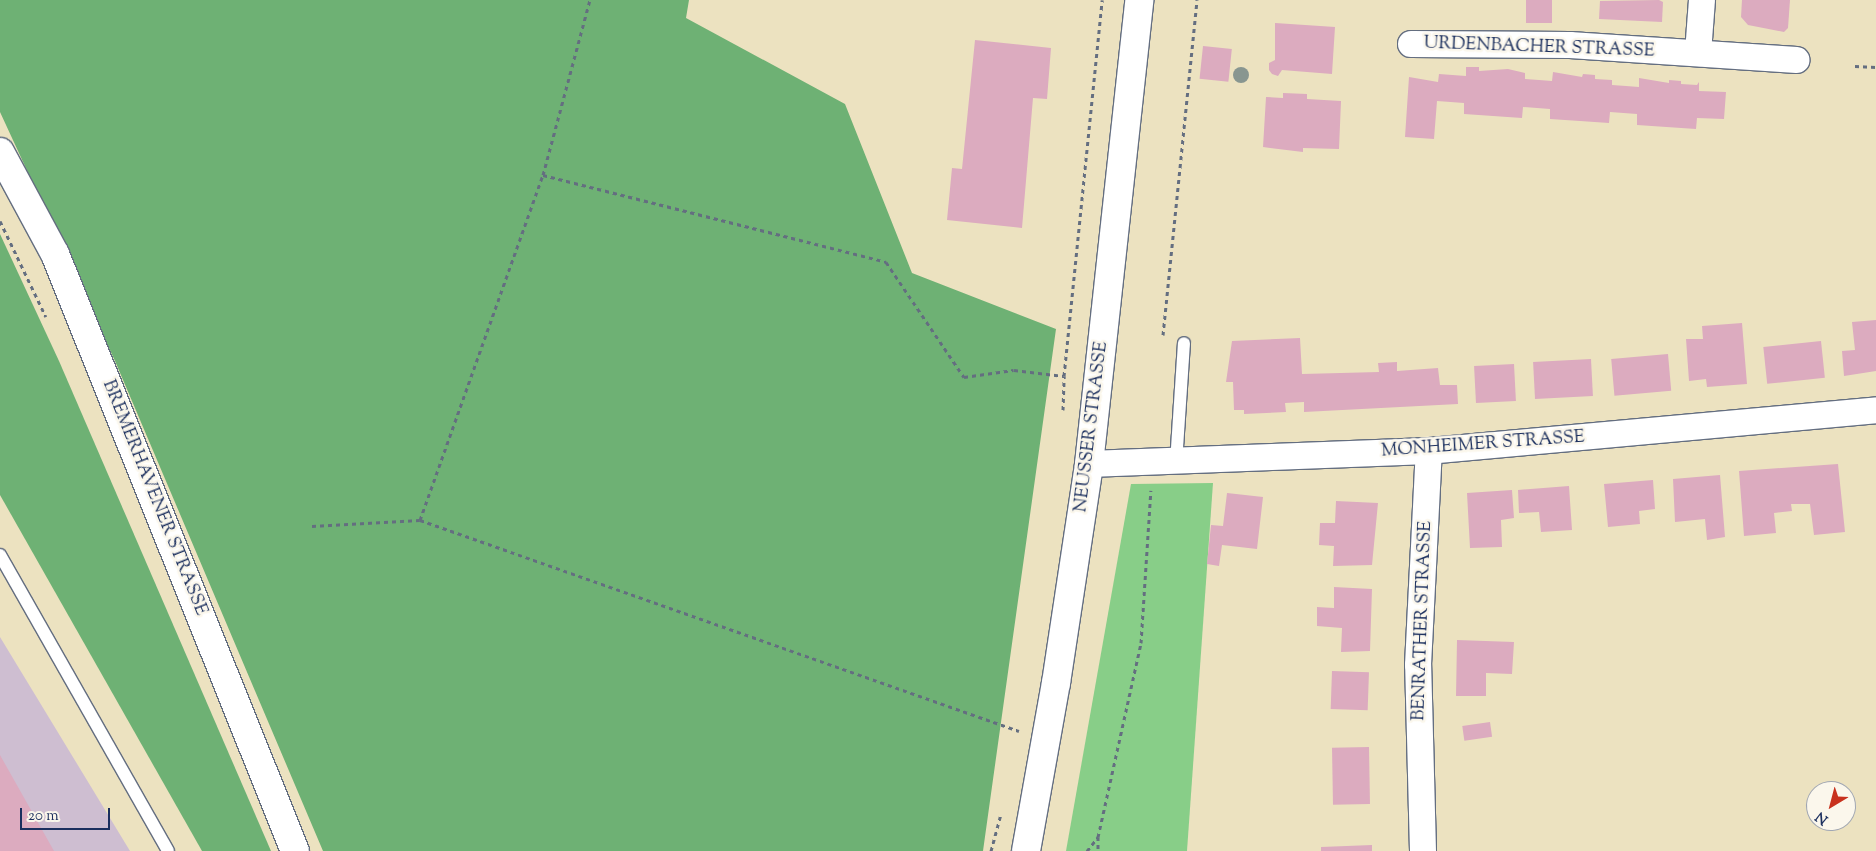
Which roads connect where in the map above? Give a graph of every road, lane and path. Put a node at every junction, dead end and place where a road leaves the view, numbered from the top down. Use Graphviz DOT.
graph roads {
  1 [pos="590,0"];
  2 [pos="1102,0"];
  3 [pos="1139,0"];
  4 [pos="1197,0"];
  5 [pos="1702,0"];
  6 [pos="1411,44"];
  7 [pos="1698,53"];
  8 [pos="1797,60"];
  9 [pos="1854,66"];
  10 [pos="1876,67"];
  11 [pos="0,152"];
  12 [pos="543,175"];
  13 [pos="1162,344"];
  14 [pos="1184,344"];
  15 [pos="1064,376"];
  16 [pos="1876,410"];
  17 [pos="1063,414"];
  18 [pos="1429,451"];
  19 [pos="1164,463"];
  20 [pos="1089,464"];
  21 [pos="420,520"];
  22 [pos="312,526"];
  23 [pos="0,555"];
  24 [pos="1023,723"];
  25 [pos="1003,805"];
  26 [pos="1098,837"];
  27 [pos="168,851"];
  28 [pos="294,851"];
  29 [pos="991,851"];
  30 [pos="1026,851"];
  31 [pos="1087,851"];
  32 [pos="1098,851"];
  33 [pos="1423,851"];
  1 -- 12 [label="path"];
  2 -- 15 [label="path"];
  3 -- 20 [label="main road, NEUSSER STRASSE"];
  4 -- 13 [label="path"];
  5 -- 7 [label="street"];
  6 -- 7 [label="street, URDENBACHER STRASSE"];
  7 -- 8 [label="street, URDENBACHER STRASSE"];
  9 -- 10 [label="path"];
  11 -- 28 [label="main road, BREMERHAVENER STRASSE"];
  12 -- 15 [label="path"];
  12 -- 21 [label="path"];
  14 -- 19 [label="lane"];
  15 -- 17 [label="path"];
  16 -- 18 [label="street, MONHEIMER STRASSE"];
  18 -- 19 [label="street, MONHEIMER STRASSE"];
  18 -- 33 [label="street, BENRATHER STRASSE"];
  19 -- 20 [label="street, MONHEIMER STRASSE"];
  19 -- 26 [label="path"];
  20 -- 30 [label="main road, NEUSSER STRASSE"];
  21 -- 22 [label="path"];
  21 -- 24 [label="path"];
  23 -- 27 [label="lane"];
  25 -- 29 [label="path"];
  26 -- 31 [label="path"];
  26 -- 32 [label="path"];
}
